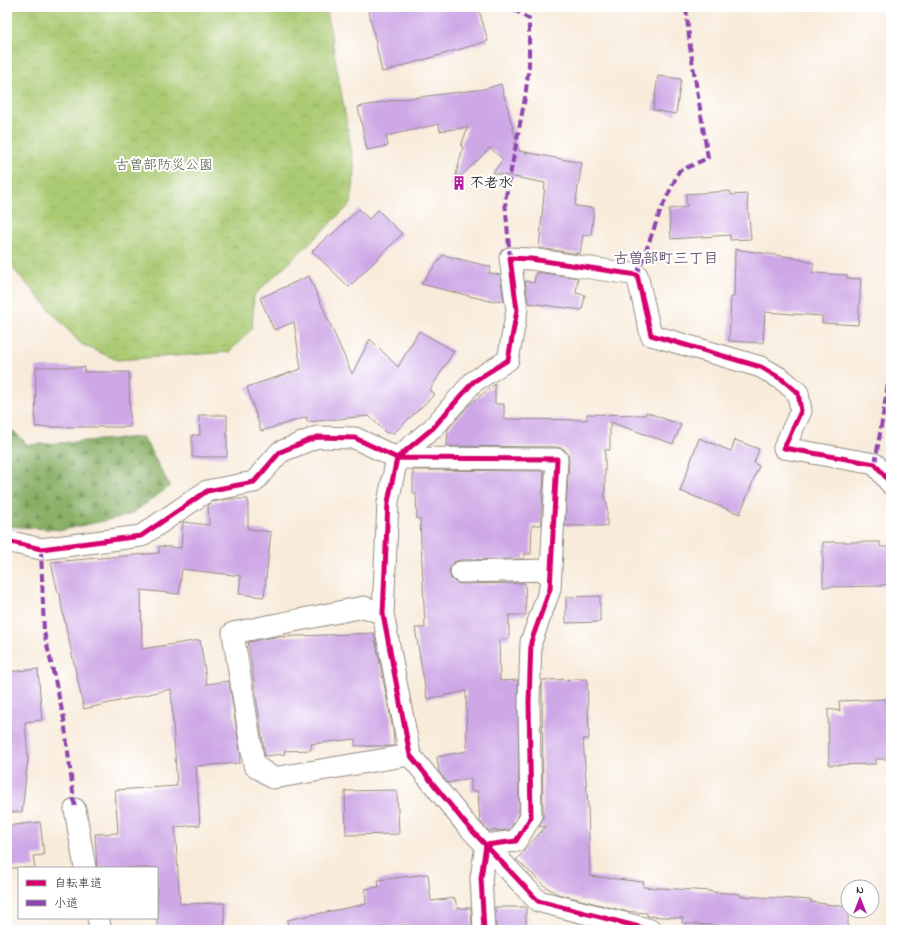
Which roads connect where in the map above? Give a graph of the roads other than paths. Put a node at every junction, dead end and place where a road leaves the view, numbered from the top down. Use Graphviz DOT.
graph roads {
  1 [pos="397,458"];
  2 [pos="891,484"];
  3 [pos="7,541"];
  4 [pos="551,570"];
  5 [pos="461,572"];
  6 [pos="383,614"];
  7 [pos="410,755"];
  8 [pos="75,808"];
  9 [pos="486,845"];
  10 [pos="85,867"];
  11 [pos="98,919"];
  12 [pos="101,930"];
  13 [pos="484,930"];
  14 [pos="651,930"];
  1 -- 2 [label="street"];
  1 -- 3 [label="street"];
  1 -- 4 [label="street"];
  1 -- 6 [label="street"];
  4 -- 5 [label="street"];
  4 -- 9 [label="street"];
  6 -- 7 [label="street"];
  6 -- 7 [label="street"];
  7 -- 9 [label="street"];
  8 -- 10 [label="street"];
  9 -- 13 [label="street"];
  9 -- 14 [label="street"];
  11 -- 12 [label="street"];
}
